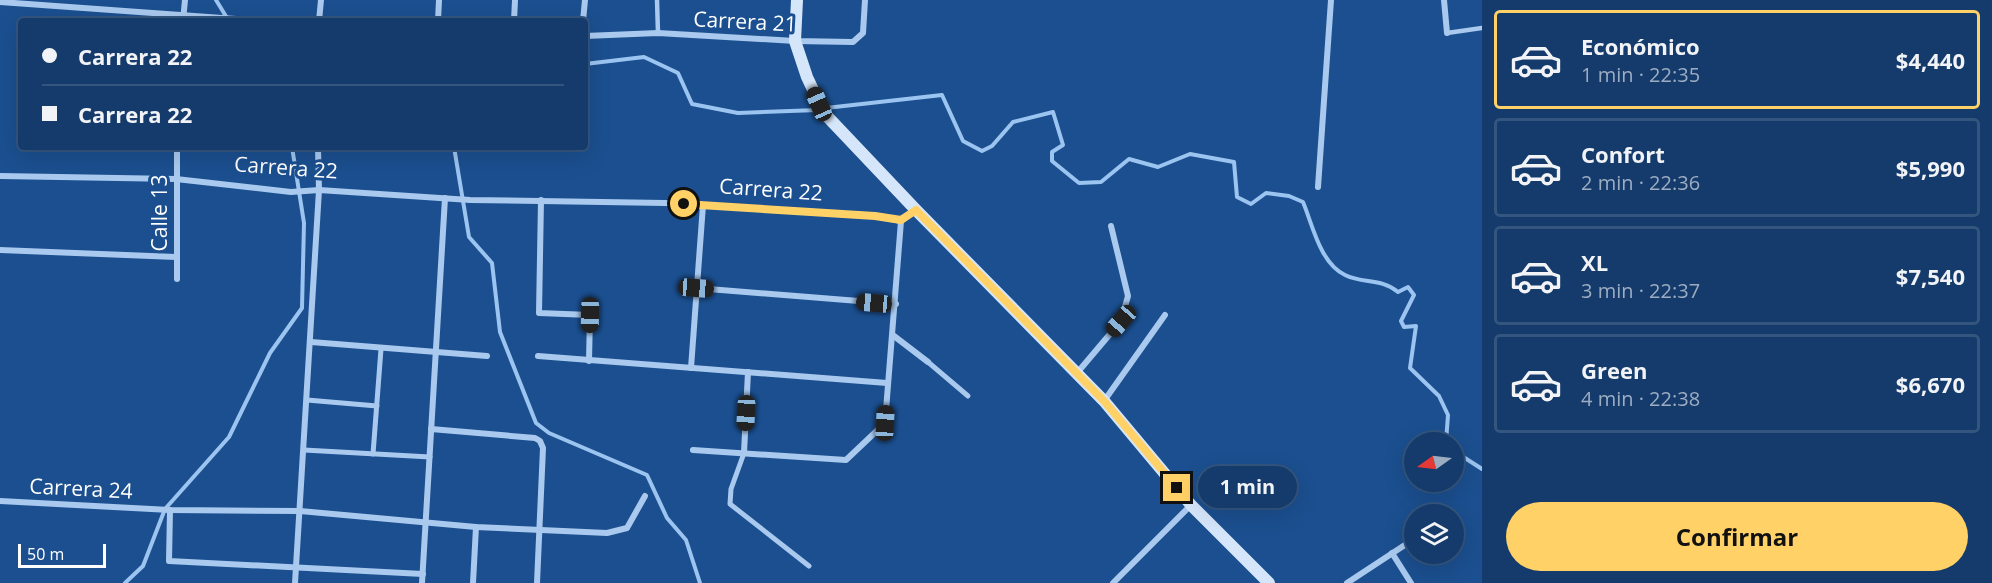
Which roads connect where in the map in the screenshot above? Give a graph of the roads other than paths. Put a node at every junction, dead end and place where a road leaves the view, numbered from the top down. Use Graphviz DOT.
graph roads {
  1 [pos="185,0"];
  2 [pos="321,0"];
  3 [pos="439,0"];
  4 [pos="515,0"];
  5 [pos="585,0"];
  6 [pos="657,0"];
  7 [pos="797,0"];
  8 [pos="865,0"];
  9 [pos="1331,0"];
  10 [pos="1444,0"];
  11 [pos="0,2"];
  12 [pos="184,17"];
  13 [pos="232,18"];
  14 [pos="319,18"];
  15 [pos="438,18"];
  16 [pos="514,18"];
  17 [pos="583,18"];
  18 [pos="1482,28"];
  19 [pos="658,33"];
  20 [pos="1448,33"];
  21 [pos="588,36"];
  22 [pos="795,41"];
  23 [pos="177,150"];
  24 [pos="318,150"];
  25 [pos="0,176"];
  26 [pos="176,179"];
  27 [pos="1318,188"];
  28 [pos="319,190"];
  29 [pos="445,198"];
  30 [pos="541,200"];
  31 [pos="703,205"];
  32 [pos="916,210"];
  33 [pos="901,220"];
  34 [pos="1111,226"];
  35 [pos="0,250"];
  36 [pos="176,257"];
  37 [pos="177,279"];
  38 [pos="696,288"];
  39 [pos="896,304"];
  40 [pos="1165,315"];
  41 [pos="894,336"];
  42 [pos="310,342"];
  43 [pos="381,349"];
  44 [pos="436,352"];
  45 [pos="487,356"];
  46 [pos="538,356"];
  47 [pos="589,361"];
  48 [pos="928,362"];
  49 [pos="691,368"];
  50 [pos="748,372"];
  51 [pos="1076,374"];
  52 [pos="887,382"];
  53 [pos="968,396"];
  54 [pos="307,400"];
  55 [pos="1104,401"];
  56 [pos="377,406"];
  57 [pos="431,429"];
  58 [pos="304,450"];
  59 [pos="693,450"];
  60 [pos="744,453"];
  61 [pos="373,454"];
  62 [pos="430,457"];
  63 [pos="645,496"];
  64 [pos="0,501"];
  65 [pos="1191,506"];
  66 [pos="170,510"];
  67 [pos="300,512"];
  68 [pos="426,522"];
  69 [pos="476,526"];
  70 [pos="540,530"];
  71 [pos="1404,545"];
  72 [pos="1392,553"];
  73 [pos="296,566"];
  74 [pos="809,566"];
  75 [pos="423,574"];
  76 [pos="295,583"];
  77 [pos="422,583"];
  78 [pos="473,583"];
  79 [pos="537,583"];
  80 [pos="1113,583"];
  81 [pos="1269,583"];
  82 [pos="1347,583"];
  83 [pos="1411,583"];
  1 -- 12 [label="street"];
  2 -- 14 [label="street"];
  3 -- 15 [label="street"];
  4 -- 16 [label="street"];
  5 -- 17 [label="street"];
  6 -- 19 [label="lane"];
  7 -- 22 [label="main road"];
  8 -- 22 [label="street, Carrera 21"];
  9 -- 27 [label="street"];
  10 -- 20 [label="street"];
  11 -- 12 [label="street"];
  12 -- 13 [label="street"];
  18 -- 20 [label="lane"];
  19 -- 21 [label="street, Carrera 21"];
  19 -- 22 [label="street, Carrera 21"];
  22 -- 32 [label="main road"];
  23 -- 26 [label="street, Calle 13"];
  24 -- 28 [label="street"];
  25 -- 26 [label="street, Carrera 22"];
  26 -- 28 [label="street, Carrera 22"];
  26 -- 36 [label="street, Calle 13"];
  28 -- 29 [label="street, Carrera 22"];
  28 -- 42 [label="street"];
  29 -- 30 [label="street, Carrera 22"];
  29 -- 44 [label="street"];
  30 -- 31 [label="street, Carrera 22"];
  30 -- 47 [label="street"];
  31 -- 33 [label="street, Carrera 22"];
  31 -- 38 [label="street"];
  32 -- 33 [label="street"];
  32 -- 51 [label="main road"];
  33 -- 39 [label="street"];
  34 -- 51 [label="street"];
  35 -- 36 [label="street"];
  36 -- 37 [label="street, Calle 13"];
  38 -- 39 [label="street"];
  38 -- 49 [label="street"];
  39 -- 41 [label="street"];
  40 -- 55 [label="street"];
  41 -- 48 [label="street"];
  41 -- 52 [label="street"];
  42 -- 43 [label="street"];
  42 -- 54 [label="street"];
  43 -- 44 [label="street"];
  43 -- 56 [label="street"];
  44 -- 45 [label="street"];
  44 -- 57 [label="street"];
  46 -- 47 [label="street"];
  47 -- 49 [label="street"];
  48 -- 53 [label="street"];
  49 -- 50 [label="street"];
  50 -- 52 [label="street"];
  50 -- 60 [label="street"];
  51 -- 55 [label="main road"];
  52 -- 60 [label="street"];
  54 -- 56 [label="street"];
  54 -- 58 [label="street"];
  55 -- 65 [label="main road"];
  56 -- 61 [label="street"];
  57 -- 62 [label="street"];
  57 -- 70 [label="street"];
  58 -- 61 [label="street"];
  58 -- 67 [label="street"];
  59 -- 60 [label="street"];
  60 -- 74 [label="street"];
  61 -- 62 [label="street"];
  62 -- 68 [label="street"];
  63 -- 70 [label="street, Carrera 24"];
  64 -- 66 [label="street, Carrera 24"];
  65 -- 80 [label="street"];
  65 -- 81 [label="main road"];
  66 -- 67 [label="street, Carrera 24"];
  66 -- 73 [label="street"];
  67 -- 68 [label="street, Carrera 24"];
  67 -- 73 [label="street"];
  68 -- 69 [label="street, Carrera 24"];
  68 -- 75 [label="street"];
  69 -- 70 [label="street, Carrera 24"];
  69 -- 78 [label="street"];
  70 -- 79 [label="street"];
  71 -- 72 [label="street"];
  72 -- 82 [label="street"];
  72 -- 83 [label="street"];
  73 -- 75 [label="street"];
  73 -- 76 [label="street"];
  75 -- 77 [label="street"];
}
